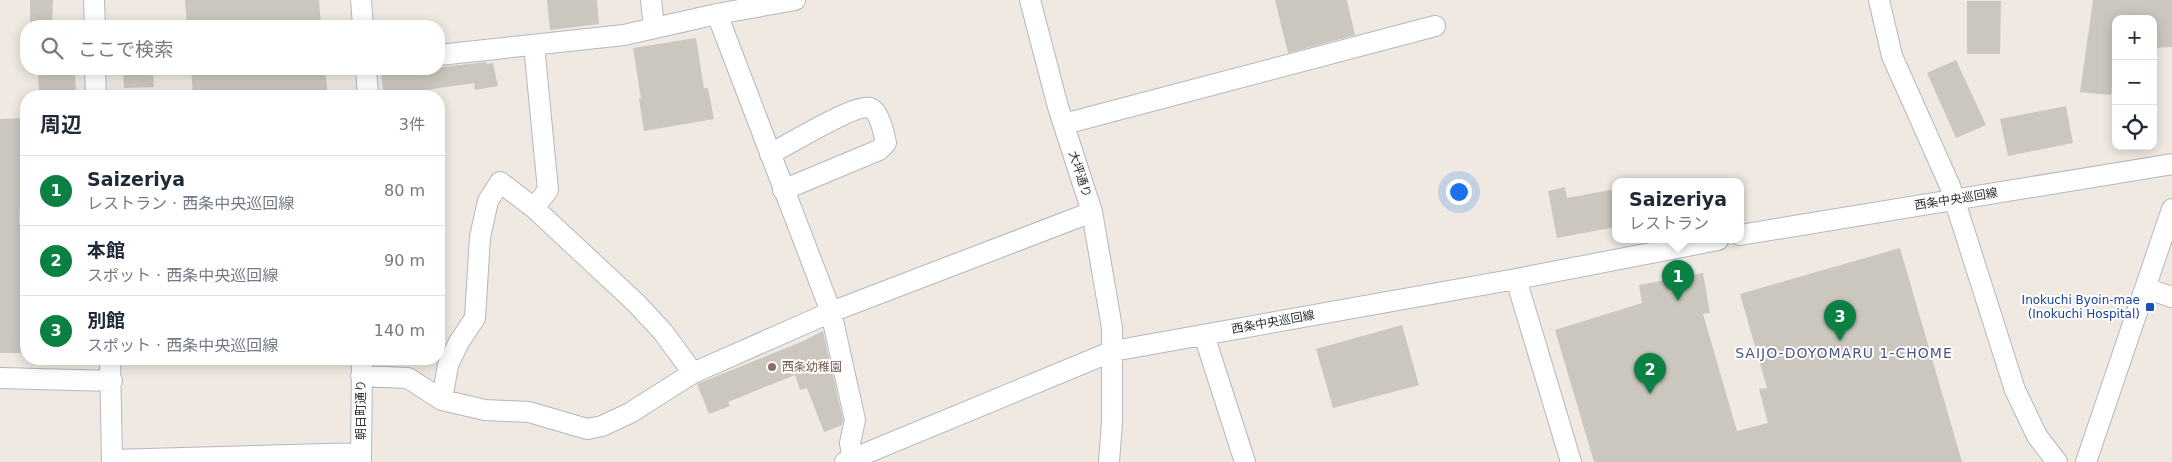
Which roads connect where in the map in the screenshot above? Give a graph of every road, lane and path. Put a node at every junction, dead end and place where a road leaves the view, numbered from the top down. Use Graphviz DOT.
graph roads {
  1 [pos="94,0"];
  2 [pos="361,0"];
  3 [pos="651,0"];
  4 [pos="795,0"];
  5 [pos="1030,0"];
  6 [pos="1879,0"];
  7 [pos="717,14"];
  8 [pos="95,20"];
  9 [pos="363,20"];
  10 [pos="1435,26"];
  11 [pos="654,27"];
  12 [pos="534,45"];
  13 [pos="445,54"];
  14 [pos="96,75"];
  15 [pos="366,75"];
  16 [pos="96,90"];
  17 [pos="368,90"];
  18 [pos="1064,124"];
  19 [pos="770,154"];
  20 [pos="2172,164"];
  21 [pos="783,190"];
  22 [pos="1955,199"];
  23 [pos="534,208"];
  24 [pos="2172,209"];
  25 [pos="1092,212"];
  26 [pos="1744,234"];
  27 [pos="1702,243"];
  28 [pos="1516,279"];
  29 [pos="2145,288"];
  30 [pos="2172,297"];
  31 [pos="831,312"];
  32 [pos="1204,335"];
  33 [pos="1113,351"];
  34 [pos="111,365"];
  35 [pos="362,367"];
  36 [pos="693,373"];
  37 [pos="0,378"];
  38 [pos="112,381"];
  39 [pos="442,400"];
  40 [pos="361,458"];
  41 [pos="849,460"];
  42 [pos="112,461"];
  43 [pos="1109,462"];
  44 [pos="1245,462"];
  45 [pos="1571,462"];
  46 [pos="2057,462"];
  47 [pos="2086,462"];
  1 -- 8 [label="street"];
  2 -- 9 [label="street"];
  3 -- 11 [label="street"];
  4 -- 7 [label="street"];
  5 -- 18 [label="street, 大坪通り"];
  6 -- 22 [label="street"];
  7 -- 11 [label="street"];
  7 -- 19 [label="street"];
  10 -- 18 [label="street"];
  11 -- 12 [label="street"];
  12 -- 13 [label="street"];
  12 -- 23 [label="street"];
  14 -- 16 [label="street"];
  15 -- 17 [label="street"];
  18 -- 25 [label="street, 大坪通り"];
  19 -- 21 [label="street"];
  19 -- 21 [label="street"];
  20 -- 22 [label="street, 西条中央巡回線"];
  21 -- 31 [label="street"];
  22 -- 26 [label="street, 西条中央巡回線"];
  22 -- 46 [label="street"];
  23 -- 36 [label="street"];
  23 -- 39 [label="street"];
  24 -- 29 [label="street"];
  25 -- 31 [label="street"];
  25 -- 33 [label="street, 大坪通り"];
  27 -- 28 [label="street, 西条中央巡回線"];
  28 -- 32 [label="street, 西条中央巡回線"];
  28 -- 45 [label="street"];
  29 -- 30 [label="street"];
  29 -- 47 [label="street"];
  31 -- 36 [label="street"];
  31 -- 41 [label="street"];
  32 -- 33 [label="street, 西条中央巡回線"];
  32 -- 44 [label="street"];
  33 -- 41 [label="street, 西条中央巡回線"];
  33 -- 43 [label="street, 大坪通り"];
  34 -- 38 [label="street"];
  35 -- 39 [label="street"];
  35 -- 40 [label="street, 朝日町通り"];
  36 -- 39 [label="street"];
  37 -- 38 [label="street"];
  38 -- 42 [label="street"];
  40 -- 42 [label="street"];
}
